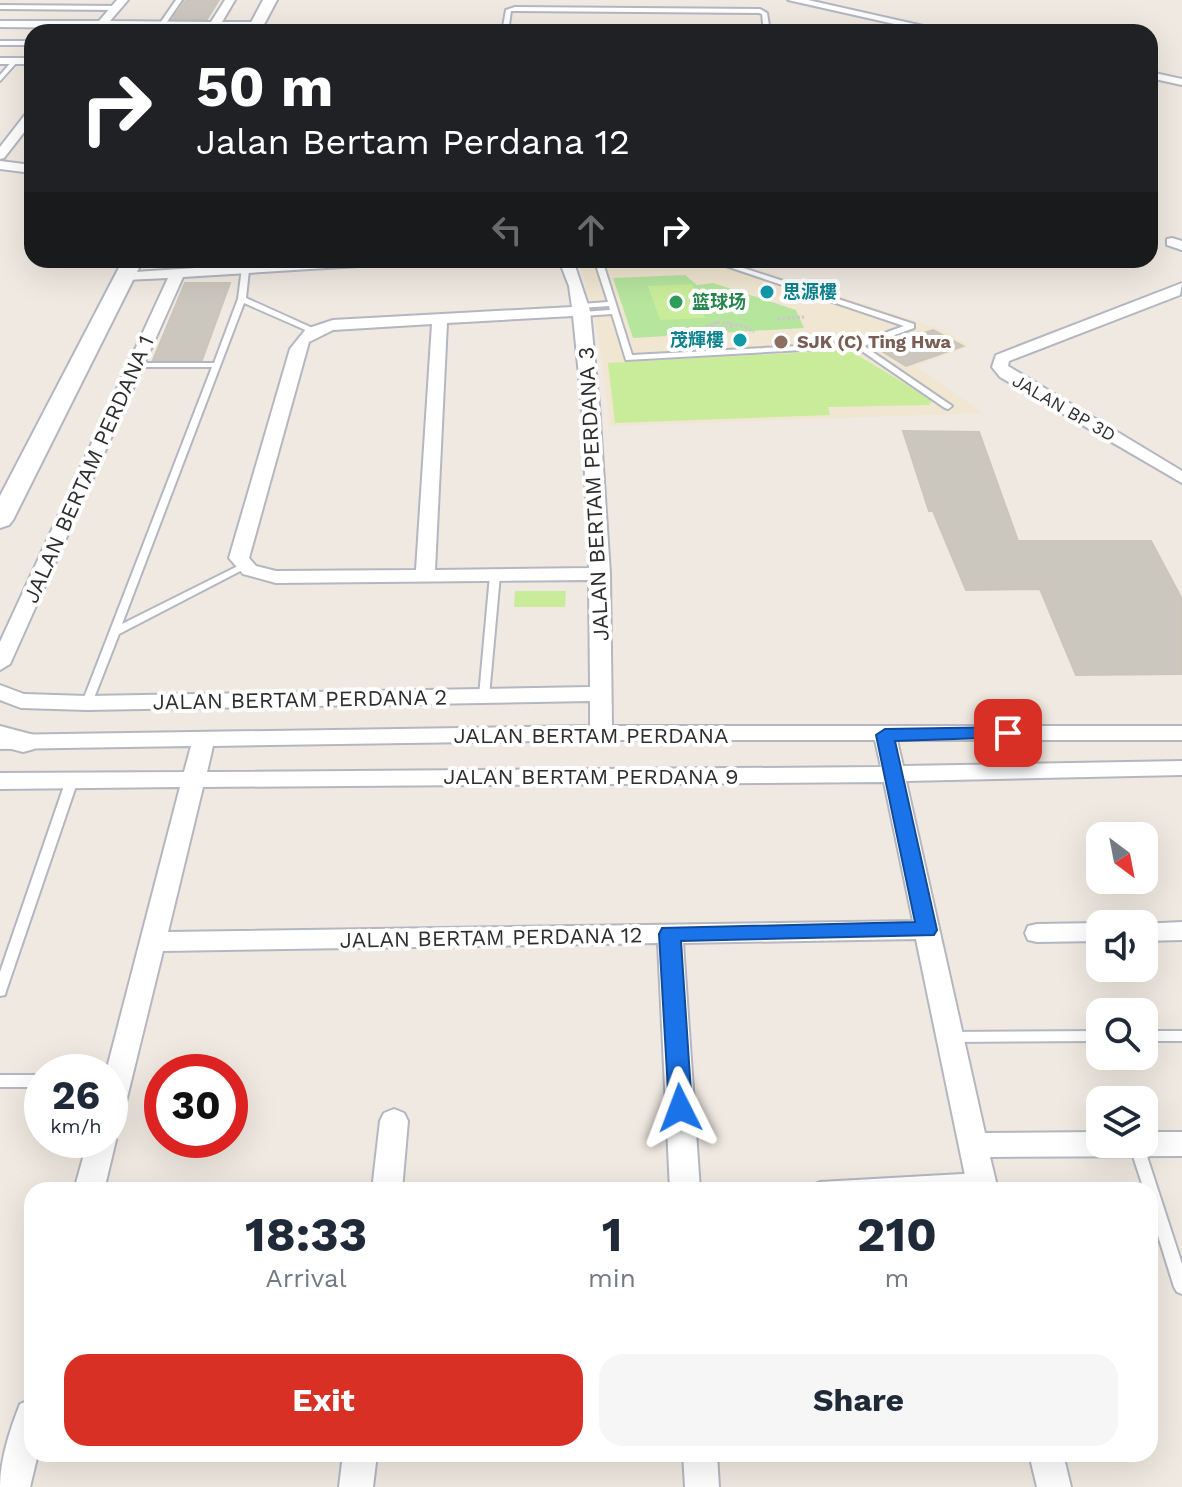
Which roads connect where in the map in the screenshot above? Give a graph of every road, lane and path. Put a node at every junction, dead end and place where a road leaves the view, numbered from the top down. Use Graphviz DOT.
graph roads {
  1 [pos="179,0"];
  2 [pos="230,0"];
  3 [pos="270,0"];
  4 [pos="793,0"];
  5 [pos="840,0"];
  6 [pos="864,2"];
  7 [pos="120,4"];
  8 [pos="0,7"];
  9 [pos="0,24"];
  10 [pos="102,24"];
  11 [pos="163,24"];
  12 [pos="215,24"];
  13 [pos="256,24"];
  14 [pos="506,24"];
  15 [pos="766,24"];
  16 [pos="907,24"];
  17 [pos="24,25"];
  18 [pos="0,43"];
  19 [pos="24,43"];
  20 [pos="0,61"];
  21 [pos="15,61"];
  22 [pos="24,61"];
  23 [pos="1158,77"];
  24 [pos="0,79"];
  25 [pos="1182,82"];
  26 [pos="24,124"];
  27 [pos="0,155"];
  28 [pos="0,165"];
  29 [pos="24,168"];
  30 [pos="129,268"];
  31 [pos="274,268"];
  32 [pos="572,268"];
  33 [pos="601,268"];
  34 [pos="736,268"];
  35 [pos="245,270"];
  36 [pos="177,274"];
  37 [pos="1182,287"];
  38 [pos="242,299"];
  39 [pos="613,308"];
  40 [pos="582,310"];
  41 [pos="804,317"];
  42 [pos="440,319"];
  43 [pos="777,319"];
  44 [pos="730,324"];
  45 [pos="712,325"];
  46 [pos="313,330"];
  47 [pos="754,332"];
  48 [pos="695,336"];
  49 [pos="858,345"];
  50 [pos="135,365"];
  51 [pos="216,365"];
  52 [pos="948,406"];
  53 [pos="1182,478"];
  54 [pos="0,520"];
  55 [pos="249,570"];
  56 [pos="600,574"];
  57 [pos="495,575"];
  58 [pos="425,576"];
  59 [pos="114,632"];
  60 [pos="0,664"];
  61 [pos="0,692"];
  62 [pos="602,694"];
  63 [pos="484,696"];
  64 [pos="87,703"];
  65 [pos="601,733"];
  66 [pos="1182,733"];
  67 [pos="885,735"];
  68 [pos="204,739"];
  69 [pos="6,742"];
  70 [pos="1182,768"];
  71 [pos="893,774"];
  72 [pos="194,779"];
  73 [pos="72,780"];
  74 [pos="0,781"];
  75 [pos="926,930"];
  76 [pos="1182,931"];
  77 [pos="1086,932"];
  78 [pos="1158,932"];
  79 [pos="1037,933"];
  80 [pos="670,934"];
  81 [pos="152,942"];
  82 [pos="0,991"];
  83 [pos="1086,1036"];
  84 [pos="1158,1036"];
  85 [pos="1182,1036"];
  86 [pos="950,1037"];
  87 [pos="121,1054"];
  88 [pos="0,1081"];
  89 [pos="24,1081"];
  90 [pos="394,1121"];
  91 [pos="1086,1144"];
  92 [pos="1158,1144"];
  93 [pos="1182,1144"];
  94 [pos="973,1145"];
  95 [pos="97,1158"];
  96 [pos="1141,1158"];
  97 [pos="91,1182"];
  98 [pos="388,1182"];
  99 [pos="685,1182"];
  100 [pos="982,1182"];
  101 [pos="1148,1182"];
  102 [pos="1158,1212"];
  103 [pos="1182,1287"];
  104 [pos="24,1445"];
  105 [pos="359,1462"];
  106 [pos="700,1462"];
  107 [pos="1048,1462"];
  108 [pos="13,1487"];
  109 [pos="356,1487"];
  110 [pos="702,1487"];
  111 [pos="1054,1487"];
  1 -- 11 [label="lane"];
  2 -- 12 [label="street"];
  3 -- 13 [label="main road"];
  4 -- 16 [label="street"];
  5 -- 6 [label="street"];
  7 -- 8 [label="lane"];
  7 -- 10 [label="street"];
  9 -- 17 [label="street"];
  14 -- 15 [label="lane"];
  18 -- 19 [label="lane"];
  20 -- 21 [label="street"];
  21 -- 22 [label="street"];
  21 -- 24 [label="lane"];
  23 -- 25 [label="street"];
  26 -- 27 [label="street"];
  28 -- 29 [label="street"];
  30 -- 36 [label="street"];
  30 -- 54 [label="main road"];
  31 -- 35 [label="street"];
  32 -- 40 [label="street, JALAN BERTAM PERDANA 3"];
  33 -- 39 [label="lane"];
  34 -- 49 [label="lane"];
  35 -- 36 [label="street"];
  35 -- 38 [label="lane"];
  36 -- 50 [label="street, JALAN BERTAM PERDANA 1"];
  37 -- 53 [label="street, JALAN BP 3D"];
  38 -- 46 [label="lane"];
  38 -- 51 [label="lane"];
  39 -- 40 [label="lane"];
  39 -- 49 [label="lane"];
  40 -- 42 [label="street"];
  40 -- 56 [label="street, JALAN BERTAM PERDANA 3"];
  41 -- 43 [label="path"];
  42 -- 46 [label="street"];
  42 -- 58 [label="street"];
  44 -- 45 [label="path"];
  44 -- 45 [label="path"];
  44 -- 47 [label="path"];
  45 -- 48 [label="path"];
  46 -- 55 [label="street"];
  49 -- 52 [label="lane"];
  50 -- 51 [label="lane"];
  50 -- 60 [label="street, JALAN BERTAM PERDANA 1"];
  51 -- 59 [label="lane"];
  55 -- 58 [label="street"];
  55 -- 59 [label="lane"];
  56 -- 57 [label="street"];
  56 -- 62 [label="street, JALAN BERTAM PERDANA 3"];
  57 -- 58 [label="street"];
  57 -- 63 [label="lane"];
  59 -- 64 [label="lane"];
  61 -- 64 [label="street, JALAN BERTAM PERDANA 2"];
  62 -- 63 [label="street, JALAN BERTAM PERDANA 2"];
  62 -- 65 [label="street, JALAN BERTAM PERDANA 3"];
  63 -- 64 [label="street, JALAN BERTAM PERDANA 2"];
  65 -- 67 [label="street, JALAN BERTAM PERDANA"];
  65 -- 68 [label="street, JALAN BERTAM PERDANA"];
  66 -- 67 [label="street, JALAN BERTAM PERDANA"];
  67 -- 71 [label="street"];
  68 -- 69 [label="street, JALAN BERTAM PERDANA"];
  68 -- 72 [label="street"];
  70 -- 71 [label="street, JALAN BERTAM PERDANA 9"];
  71 -- 72 [label="street, JALAN BERTAM PERDANA 9"];
  71 -- 75 [label="street"];
  72 -- 73 [label="street, JALAN BERTAM PERDANA 9"];
  72 -- 81 [label="street"];
  73 -- 74 [label="street, JALAN BERTAM PERDANA 9"];
  73 -- 82 [label="lane"];
  75 -- 80 [label="street, JALAN BERTAM PERDANA 12"];
  75 -- 86 [label="street"];
  76 -- 78 [label="street"];
  77 -- 79 [label="street"];
  80 -- 81 [label="street, JALAN BERTAM PERDANA 12"];
  80 -- 99 [label="street"];
  81 -- 87 [label="street"];
  83 -- 86 [label="lane"];
  84 -- 85 [label="lane"];
  86 -- 94 [label="street"];
  88 -- 89 [label="lane"];
  90 -- 98 [label="street"];
  91 -- 94 [label="street"];
  92 -- 93 [label="street"];
  94 -- 100 [label="street"];
  95 -- 97 [label="street"];
  96 -- 101 [label="lane"];
  102 -- 103 [label="lane"];
  104 -- 108 [label="street"];
  105 -- 109 [label="street"];
  106 -- 110 [label="street"];
  107 -- 111 [label="street"];
}
